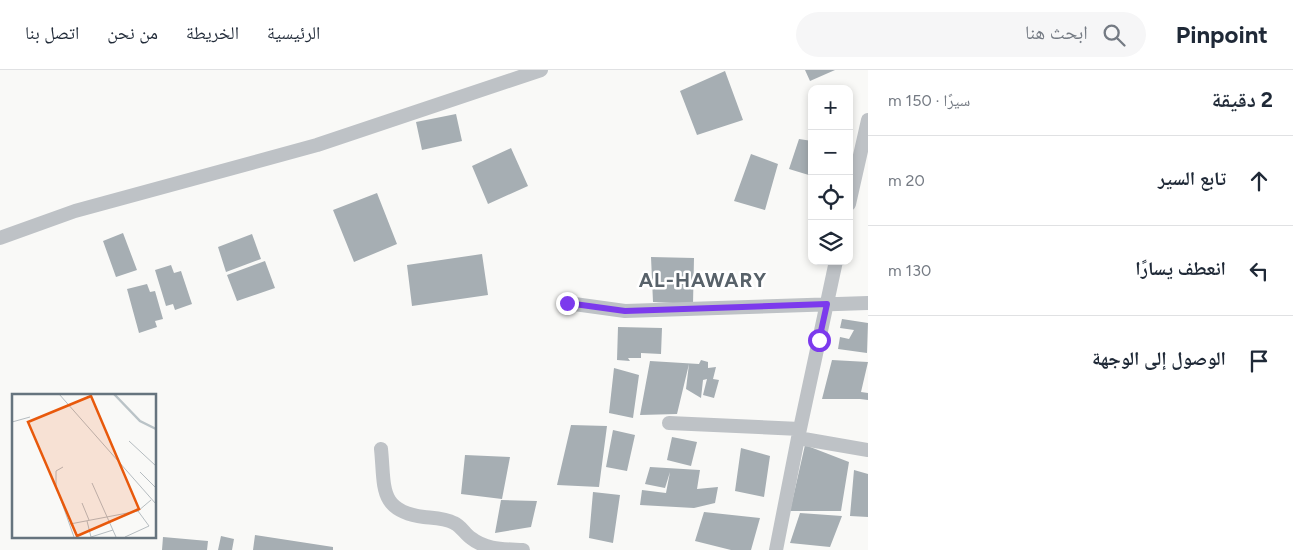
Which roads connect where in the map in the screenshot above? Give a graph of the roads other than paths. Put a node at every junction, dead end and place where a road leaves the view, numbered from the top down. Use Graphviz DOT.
graph roads {
  1 [pos="542,70"];
  2 [pos="868,120"];
  3 [pos="853,186"];
  4 [pos="0,238"];
  5 [pos="835,265"];
  6 [pos="567,303"];
  7 [pos="868,303"];
  8 [pos="827,304"];
  9 [pos="669,423"];
  10 [pos="799,434"];
  11 [pos="381,449"];
  12 [pos="868,450"];
  13 [pos="522,550"];
  14 [pos="776,550"];
  1 -- 4 [label="street"];
  2 -- 3 [label="street"];
  5 -- 8 [label="street"];
  6 -- 8 [label="street"];
  7 -- 8 [label="street"];
  8 -- 10 [label="street"];
  9 -- 10 [label="street"];
  10 -- 12 [label="street"];
  10 -- 14 [label="street"];
  11 -- 13 [label="street"];
}
